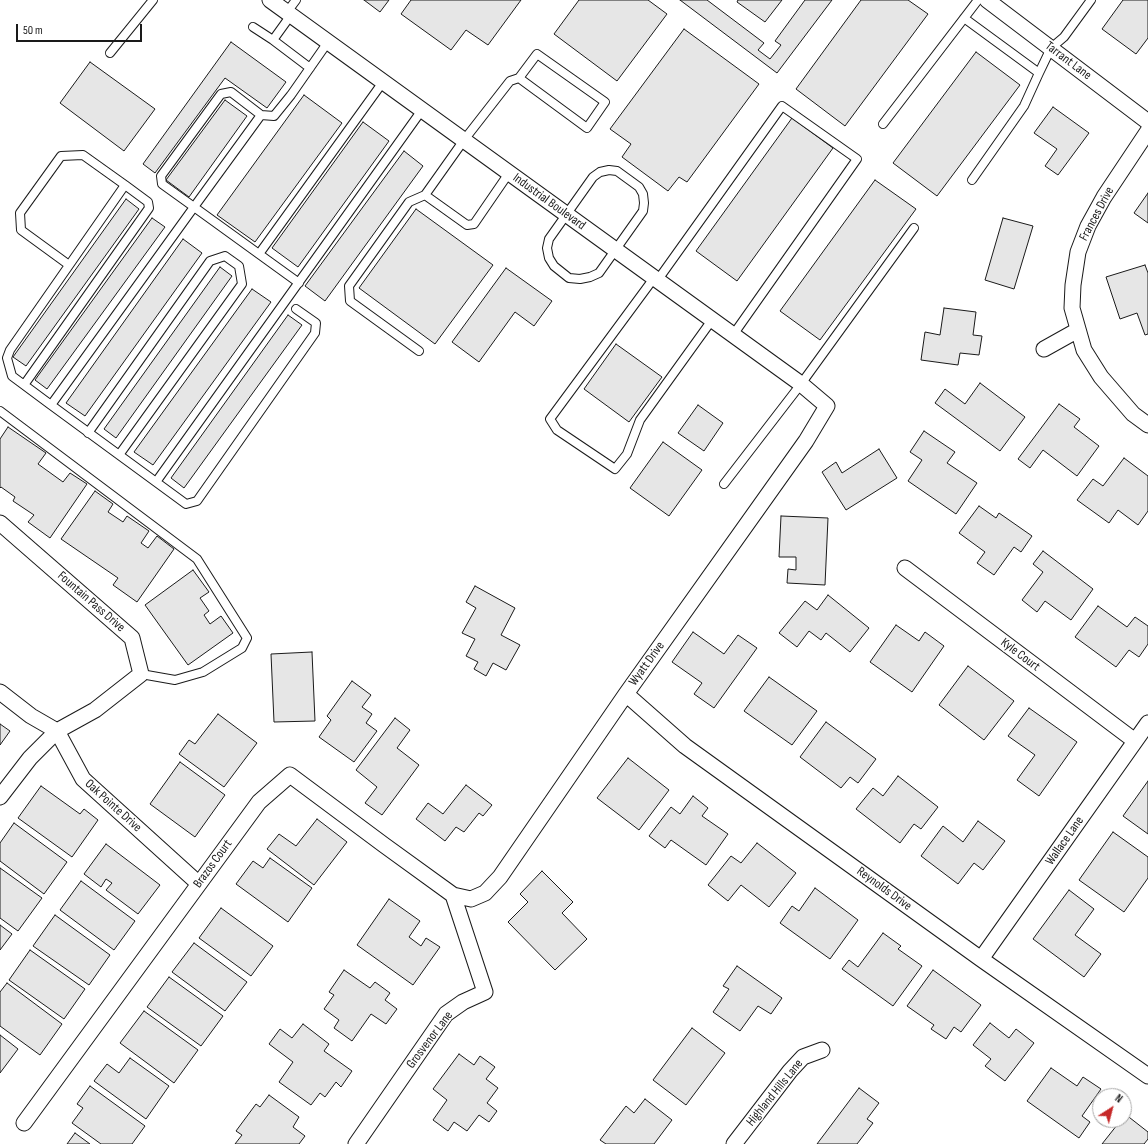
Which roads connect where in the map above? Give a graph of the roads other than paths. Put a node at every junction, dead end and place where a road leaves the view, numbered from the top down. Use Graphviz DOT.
graph roads {
  1 [pos="153,0"];
  2 [pos="270,0"];
  3 [pos="296,0"];
  4 [pos="978,0"];
  5 [pos="988,0"];
  6 [pos="1091,0"];
  7 [pos="289,14"];
  8 [pos="964,18"];
  9 [pos="253,27"];
  10 [pos="273,40"];
  11 [pos="328,42"];
  12 [pos="1051,48"];
  13 [pos="110,53"];
  14 [pos="310,68"];
  15 [pos="1039,73"];
  16 [pos="519,78"];
  17 [pos="383,82"];
  18 [pos="422,110"];
  19 [pos="261,115"];
  20 [pos="1148,122"];
  21 [pos="883,124"];
  22 [pos="1148,131"];
  23 [pos="464,140"];
  24 [pos="509,173"];
  25 [pos="972,180"];
  26 [pos="125,185"];
  27 [pos="426,195"];
  28 [pos="194,207"];
  29 [pos="566,214"];
  30 [pos="914,228"];
  31 [pos="615,250"];
  32 [pos="259,254"];
  33 [pos="69,265"];
  34 [pos="656,279"];
  35 [pos="299,283"];
  36 [pos="296,309"];
  37 [pos="712,320"];
  38 [pos="1078,330"];
  39 [pos="733,335"];
  40 [pos="1044,349"];
  41 [pos="419,351"];
  42 [pos="801,384"];
  43 [pos="24,385"];
  44 [pos="51,405"];
  45 [pos="827,406"];
  46 [pos="0,411"];
  47 [pos="1148,425"];
  48 [pos="88,433"];
  49 [pos="119,455"];
  50 [pos="156,482"];
  51 [pos="724,484"];
  52 [pos="0,523"];
  53 [pos="905,568"];
  54 [pos="141,674"];
  55 [pos="0,692"];
  56 [pos="626,694"];
  57 [pos="1148,723"];
  58 [pos="57,731"];
  59 [pos="1134,742"];
  60 [pos="0,798"];
  61 [pos="199,884"];
  62 [pos="453,895"];
  63 [pos="981,959"];
  64 [pos="822,1050"];
  65 [pos="1148,1076"];
  66 [pos="24,1123"];
  67 [pos="356,1144"];
  68 [pos="734,1144"];
  1 -- 13 [label="lane"];
  2 -- 7 [label="street, Industrial Boulevard"];
  3 -- 7 [label="lane"];
  4 -- 8 [label="lane"];
  5 -- 12 [label="street, Tarrant Lane"];
  6 -- 12 [label="lane"];
  7 -- 10 [label="lane"];
  7 -- 11 [label="street, Industrial Boulevard"];
  8 -- 15 [label="lane"];
  8 -- 21 [label="lane"];
  9 -- 10 [label="lane"];
  10 -- 14 [label="lane"];
  11 -- 14 [label="lane"];
  11 -- 17 [label="street, Industrial Boulevard"];
  12 -- 15 [label="lane"];
  12 -- 20 [label="street, Tarrant Lane"];
  14 -- 19 [label="lane"];
  15 -- 25 [label="lane"];
  16 -- 16 [label="lane"];
  16 -- 23 [label="lane"];
  17 -- 18 [label="street, Industrial Boulevard"];
  17 -- 32 [label="lane"];
  18 -- 23 [label="street, Industrial Boulevard"];
  18 -- 35 [label="lane"];
  19 -- 28 [label="lane"];
  19 -- 28 [label="lane"];
  22 -- 38 [label="street, Frances Drive"];
  23 -- 24 [label="street, Industrial Boulevard"];
  23 -- 27 [label="lane"];
  24 -- 27 [label="lane"];
  24 -- 29 [label="street, Industrial Boulevard"];
  26 -- 33 [label="lane"];
  26 -- 33 [label="lane"];
  26 -- 43 [label="lane"];
  27 -- 41 [label="lane"];
  28 -- 32 [label="lane"];
  28 -- 44 [label="lane"];
  29 -- 31 [label="street, Industrial Boulevard"];
  29 -- 31 [label="lane"];
  29 -- 31 [label="lane"];
  30 -- 42 [label="lane"];
  31 -- 34 [label="street, Industrial Boulevard"];
  32 -- 35 [label="lane"];
  33 -- 43 [label="lane"];
  34 -- 37 [label="street, Industrial Boulevard"];
  34 -- 37 [label="lane"];
  34 -- 39 [label="lane"];
  35 -- 50 [label="lane"];
  36 -- 50 [label="lane"];
  37 -- 39 [label="street, Industrial Boulevard"];
  38 -- 40 [label="street"];
  38 -- 47 [label="street, Frances Drive"];
  39 -- 42 [label="street, Industrial Boulevard"];
  42 -- 45 [label="street, Industrial Boulevard"];
  42 -- 51 [label="lane"];
  43 -- 44 [label="lane"];
  44 -- 48 [label="lane"];
  45 -- 56 [label="street, Wyatt Drive"];
  46 -- 54 [label="lane"];
  48 -- 49 [label="lane"];
  48 -- 49 [label="lane"];
  49 -- 50 [label="lane"];
  52 -- 54 [label="street, Fountain Pass Drive"];
  53 -- 59 [label="street, Kyle Court"];
  54 -- 58 [label="street"];
  55 -- 58 [label="street"];
  56 -- 62 [label="street, Wyatt Drive"];
  56 -- 63 [label="street, Reynolds Drive"];
  57 -- 59 [label="street, Wallace Lane"];
  58 -- 60 [label="street"];
  58 -- 61 [label="street, Oak Pointe Drive"];
  59 -- 63 [label="street, Wallace Lane"];
  61 -- 62 [label="street, Brazos Court"];
  61 -- 66 [label="street, Brazos Court"];
  62 -- 67 [label="street, Grosvenor Lane"];
  63 -- 65 [label="street, Reynolds Drive"];
  64 -- 68 [label="street, Highland Hills Lane"];
}
